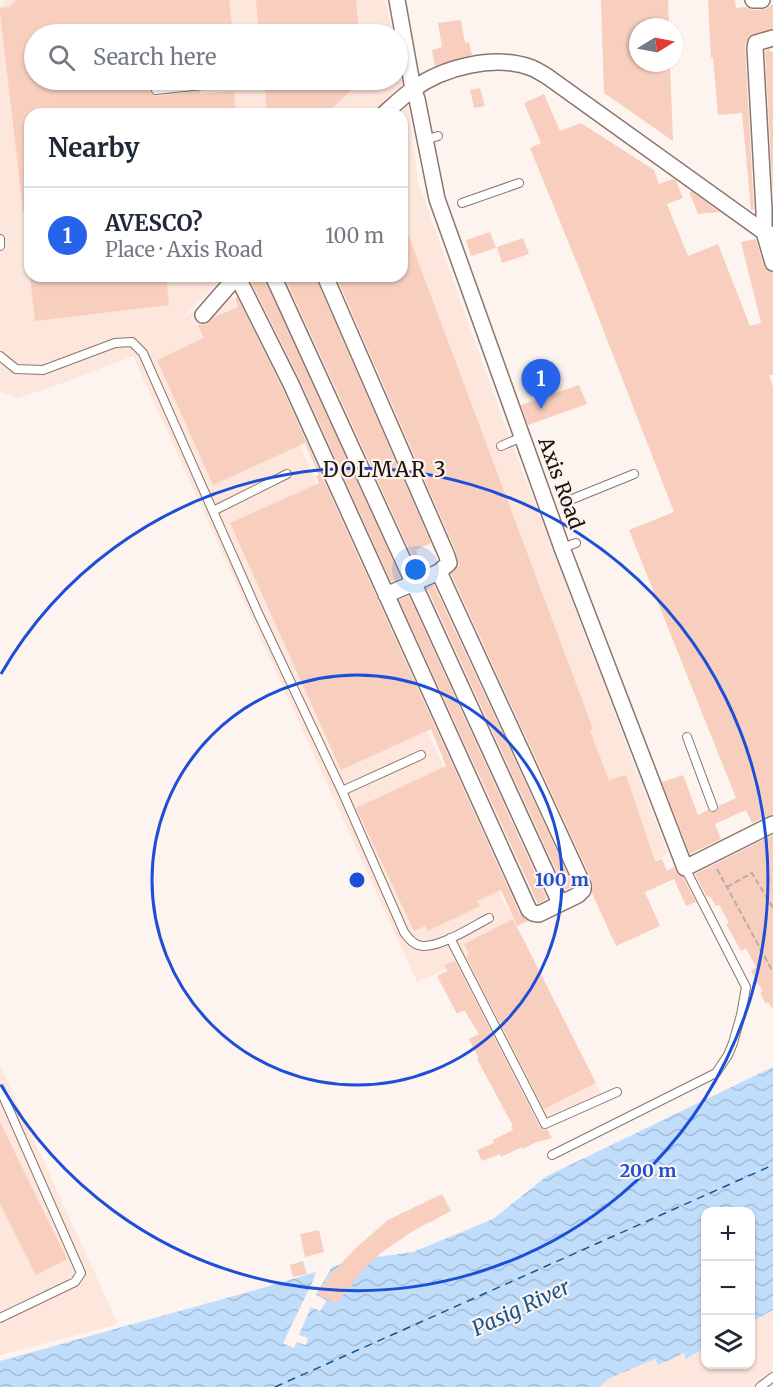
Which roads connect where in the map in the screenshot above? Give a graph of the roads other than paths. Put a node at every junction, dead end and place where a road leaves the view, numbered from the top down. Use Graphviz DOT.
graph roads {
  1 [pos="397,0"];
  2 [pos="399,24"];
  3 [pos="773,38"];
  4 [pos="408,77"];
  5 [pos="413,89"];
  6 [pos="391,108"];
  7 [pos="519,183"];
  8 [pos="462,203"];
  9 [pos="768,234"];
  10 [pos="0,239"];
  11 [pos="0,246"];
  12 [pos="773,263"];
  13 [pos="232,282"];
  14 [pos="240,282"];
  15 [pos="276,282"];
  16 [pos="328,282"];
  17 [pos="203,315"];
  18 [pos="0,356"];
  19 [pos="522,437"];
  20 [pos="501,446"];
  21 [pos="287,474"];
  22 [pos="634,474"];
  23 [pos="570,500"];
  24 [pos="213,511"];
  25 [pos="439,572"];
  26 [pos="413,582"];
  27 [pos="386,595"];
  28 [pos="687,737"];
  29 [pos="421,755"];
  30 [pos="342,791"];
  31 [pos="713,807"];
  32 [pos="773,824"];
  33 [pos="684,868"];
  34 [pos="560,903"];
  35 [pos="489,918"];
  36 [pos="450,938"];
  37 [pos="0,1089"];
  38 [pos="617,1092"];
  39 [pos="552,1155"];
  40 [pos="0,1317"];
  41 [pos="772,1380"];
  42 [pos="760,1387"];
  1 -- 2 [label="street, Axis Road"];
  3 -- 9 [label="street"];
  4 -- 5 [label="street, Axis Road"];
  5 -- 6 [label="street"];
  5 -- 9 [label="street"];
  5 -- 19 [label="street, Axis Road"];
  7 -- 8 [label="lane"];
  9 -- 12 [label="street"];
  10 -- 11 [label="lane"];
  13 -- 17 [label="street"];
  14 -- 27 [label="street"];
  15 -- 26 [label="street"];
  16 -- 25 [label="street"];
  18 -- 24 [label="lane"];
  19 -- 20 [label="lane"];
  19 -- 33 [label="street, Axis Road"];
  21 -- 24 [label="lane"];
  22 -- 23 [label="lane"];
  24 -- 30 [label="lane"];
  25 -- 26 [label="street"];
  25 -- 34 [label="street"];
  26 -- 27 [label="street"];
  26 -- 34 [label="street"];
  27 -- 34 [label="street"];
  28 -- 31 [label="lane"];
  29 -- 30 [label="lane"];
  30 -- 36 [label="lane"];
  32 -- 33 [label="street"];
  33 -- 39 [label="lane"];
  35 -- 36 [label="lane"];
  36 -- 38 [label="lane"];
  37 -- 40 [label="lane"];
  41 -- 42 [label="lane"];
}
